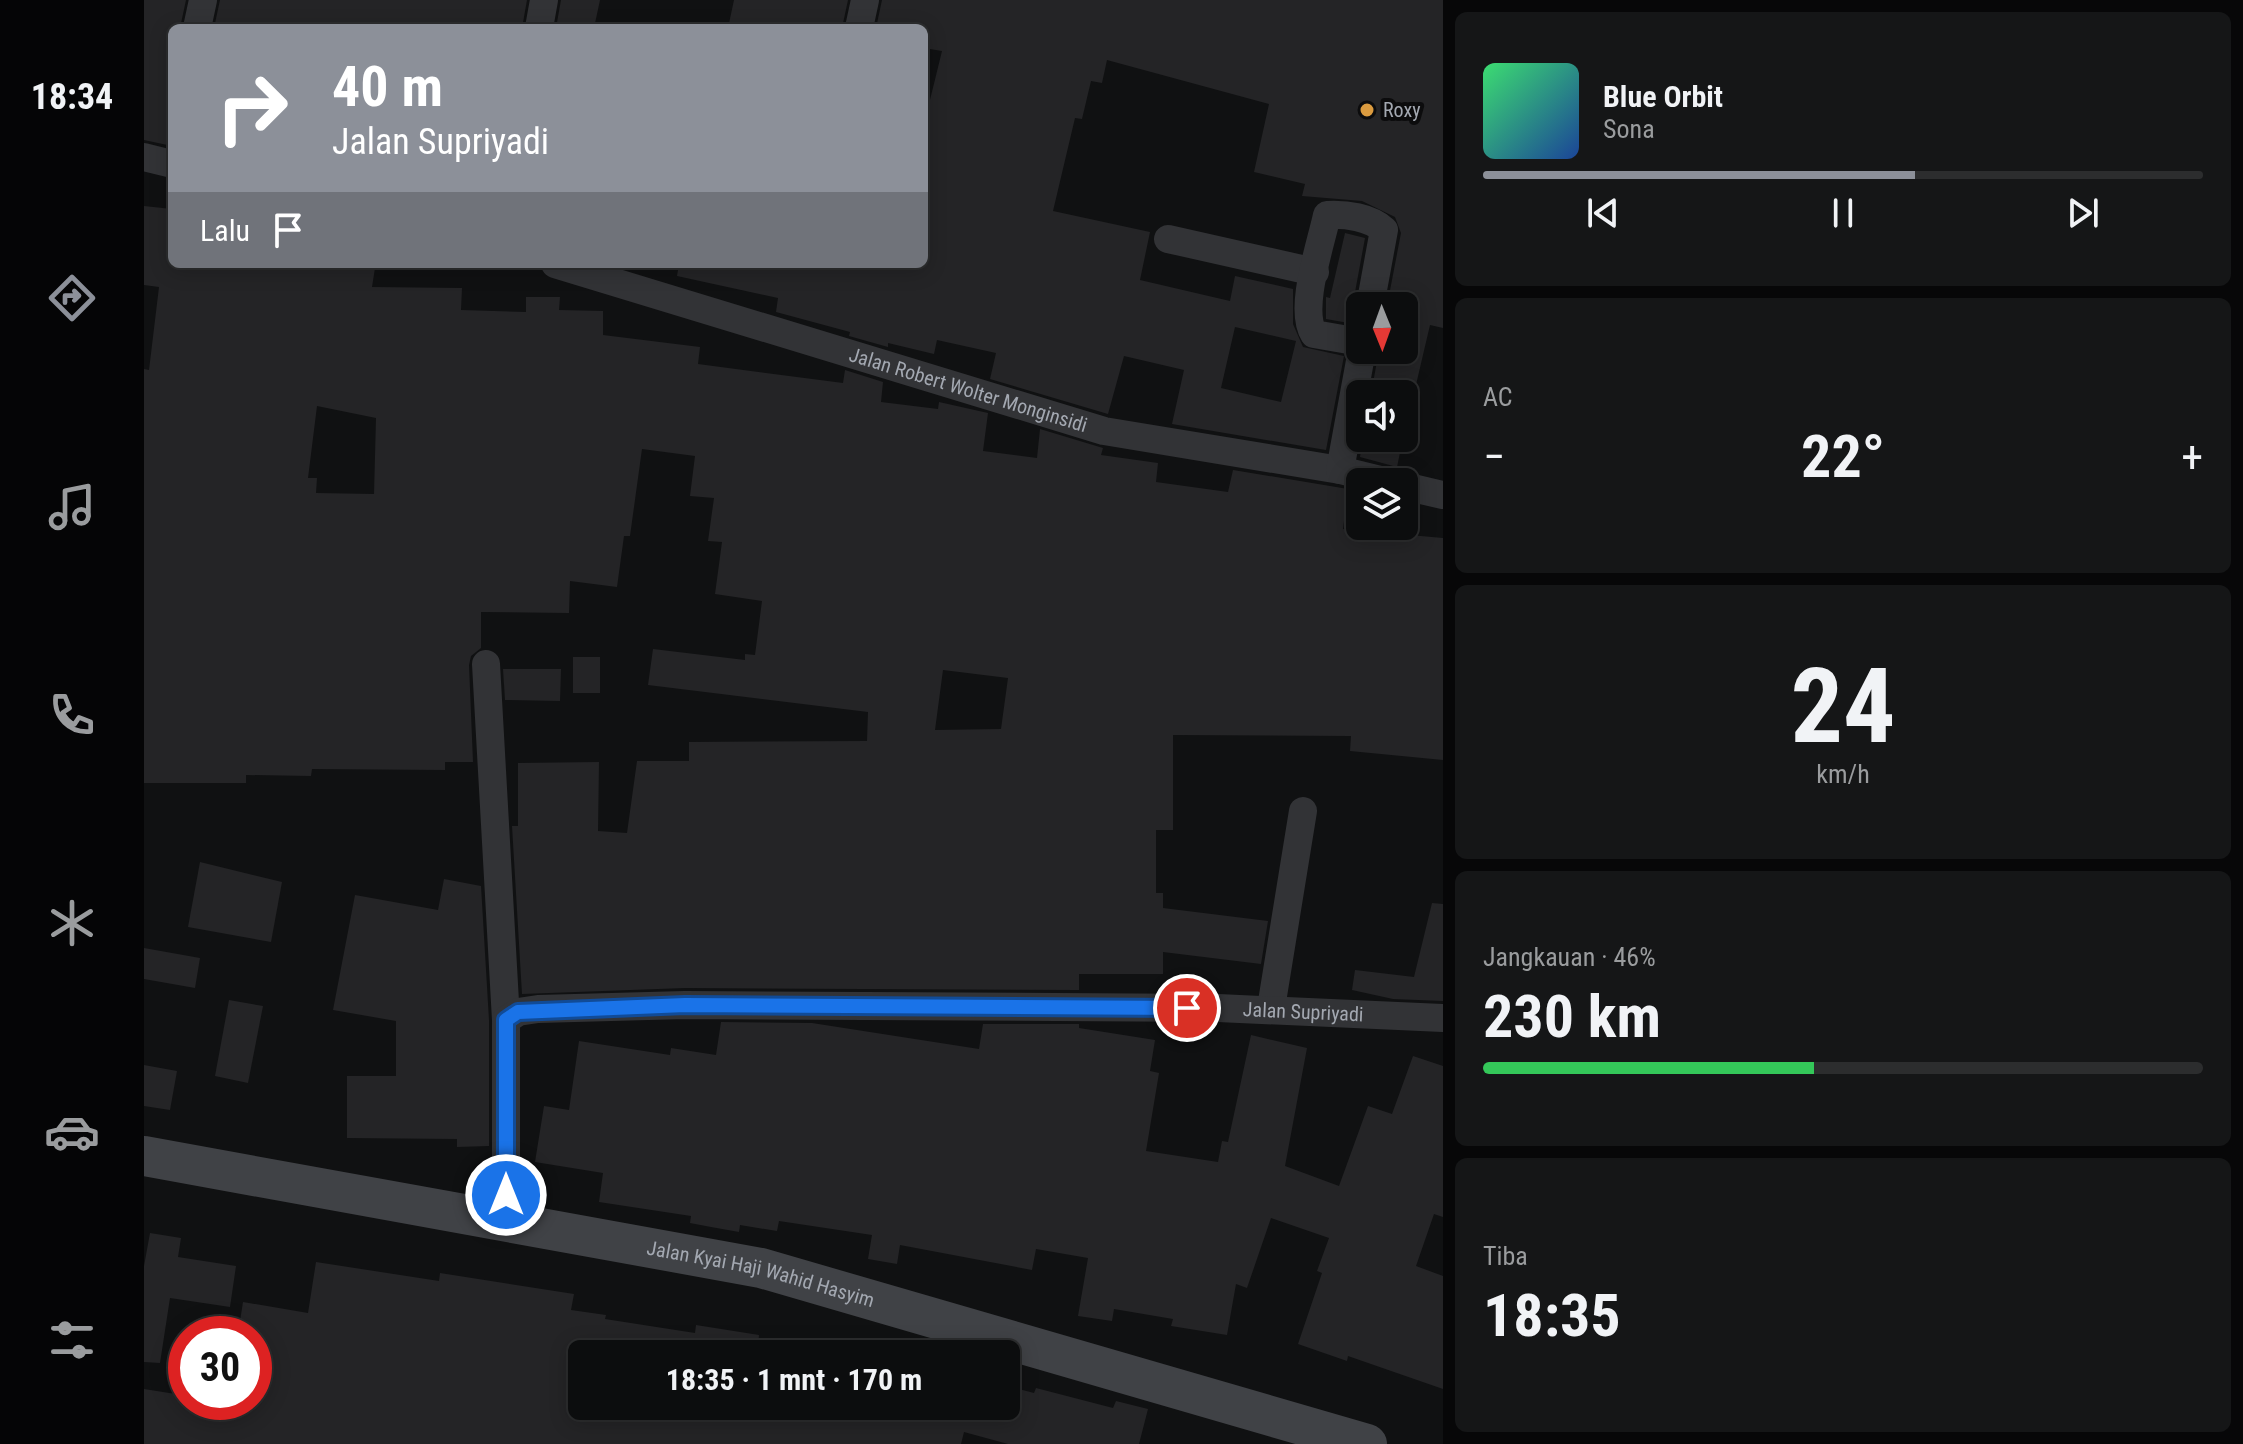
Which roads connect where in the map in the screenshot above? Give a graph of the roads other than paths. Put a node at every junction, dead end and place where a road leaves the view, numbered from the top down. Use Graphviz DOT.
graph roads {
  1 [pos="203,0"];
  2 [pos="544,0"];
  3 [pos="865,0"];
  4 [pos="198,24"];
  5 [pos="540,24"];
  6 [pos="860,24"];
  7 [pos="1168,239"];
  8 [pos="568,268"];
  9 [pos="1315,272"];
  10 [pos="1373,292"];
  11 [pos="1346,340"];
  12 [pos="1359,364"];
  13 [pos="1340,470"];
  14 [pos="1346,471"];
  15 [pos="1418,489"];
  16 [pos="1443,495"];
  17 [pos="486,664"];
  18 [pos="1303,811"];
  19 [pos="1271,1008"];
  20 [pos="1443,1018"];
  21 [pos="506,1020"];
  22 [pos="145,1160"];
  23 [pos="506,1224"];
  24 [pos="1367,1444"];
  1 -- 4 [label="street"];
  2 -- 5 [label="street"];
  3 -- 6 [label="street"];
  7 -- 9 [label="street"];
  8 -- 13 [label="street, Jalan Robert Wolter Monginsidi"];
  9 -- 10 [label="street"];
  9 -- 11 [label="street"];
  12 -- 13 [label="street"];
  13 -- 14 [label="street, Jalan Robert Wolter Monginsidi"];
  15 -- 16 [label="street"];
  17 -- 21 [label="street"];
  18 -- 19 [label="street"];
  19 -- 20 [label="street, Jalan Supriyadi"];
  19 -- 21 [label="street, Jalan Supriyadi"];
  21 -- 23 [label="street"];
  22 -- 23 [label="main road, Jalan Kyai Haji Wahid Hasyim"];
  23 -- 24 [label="main road, Jalan Kyai Haji Wahid Hasyim"];
}
